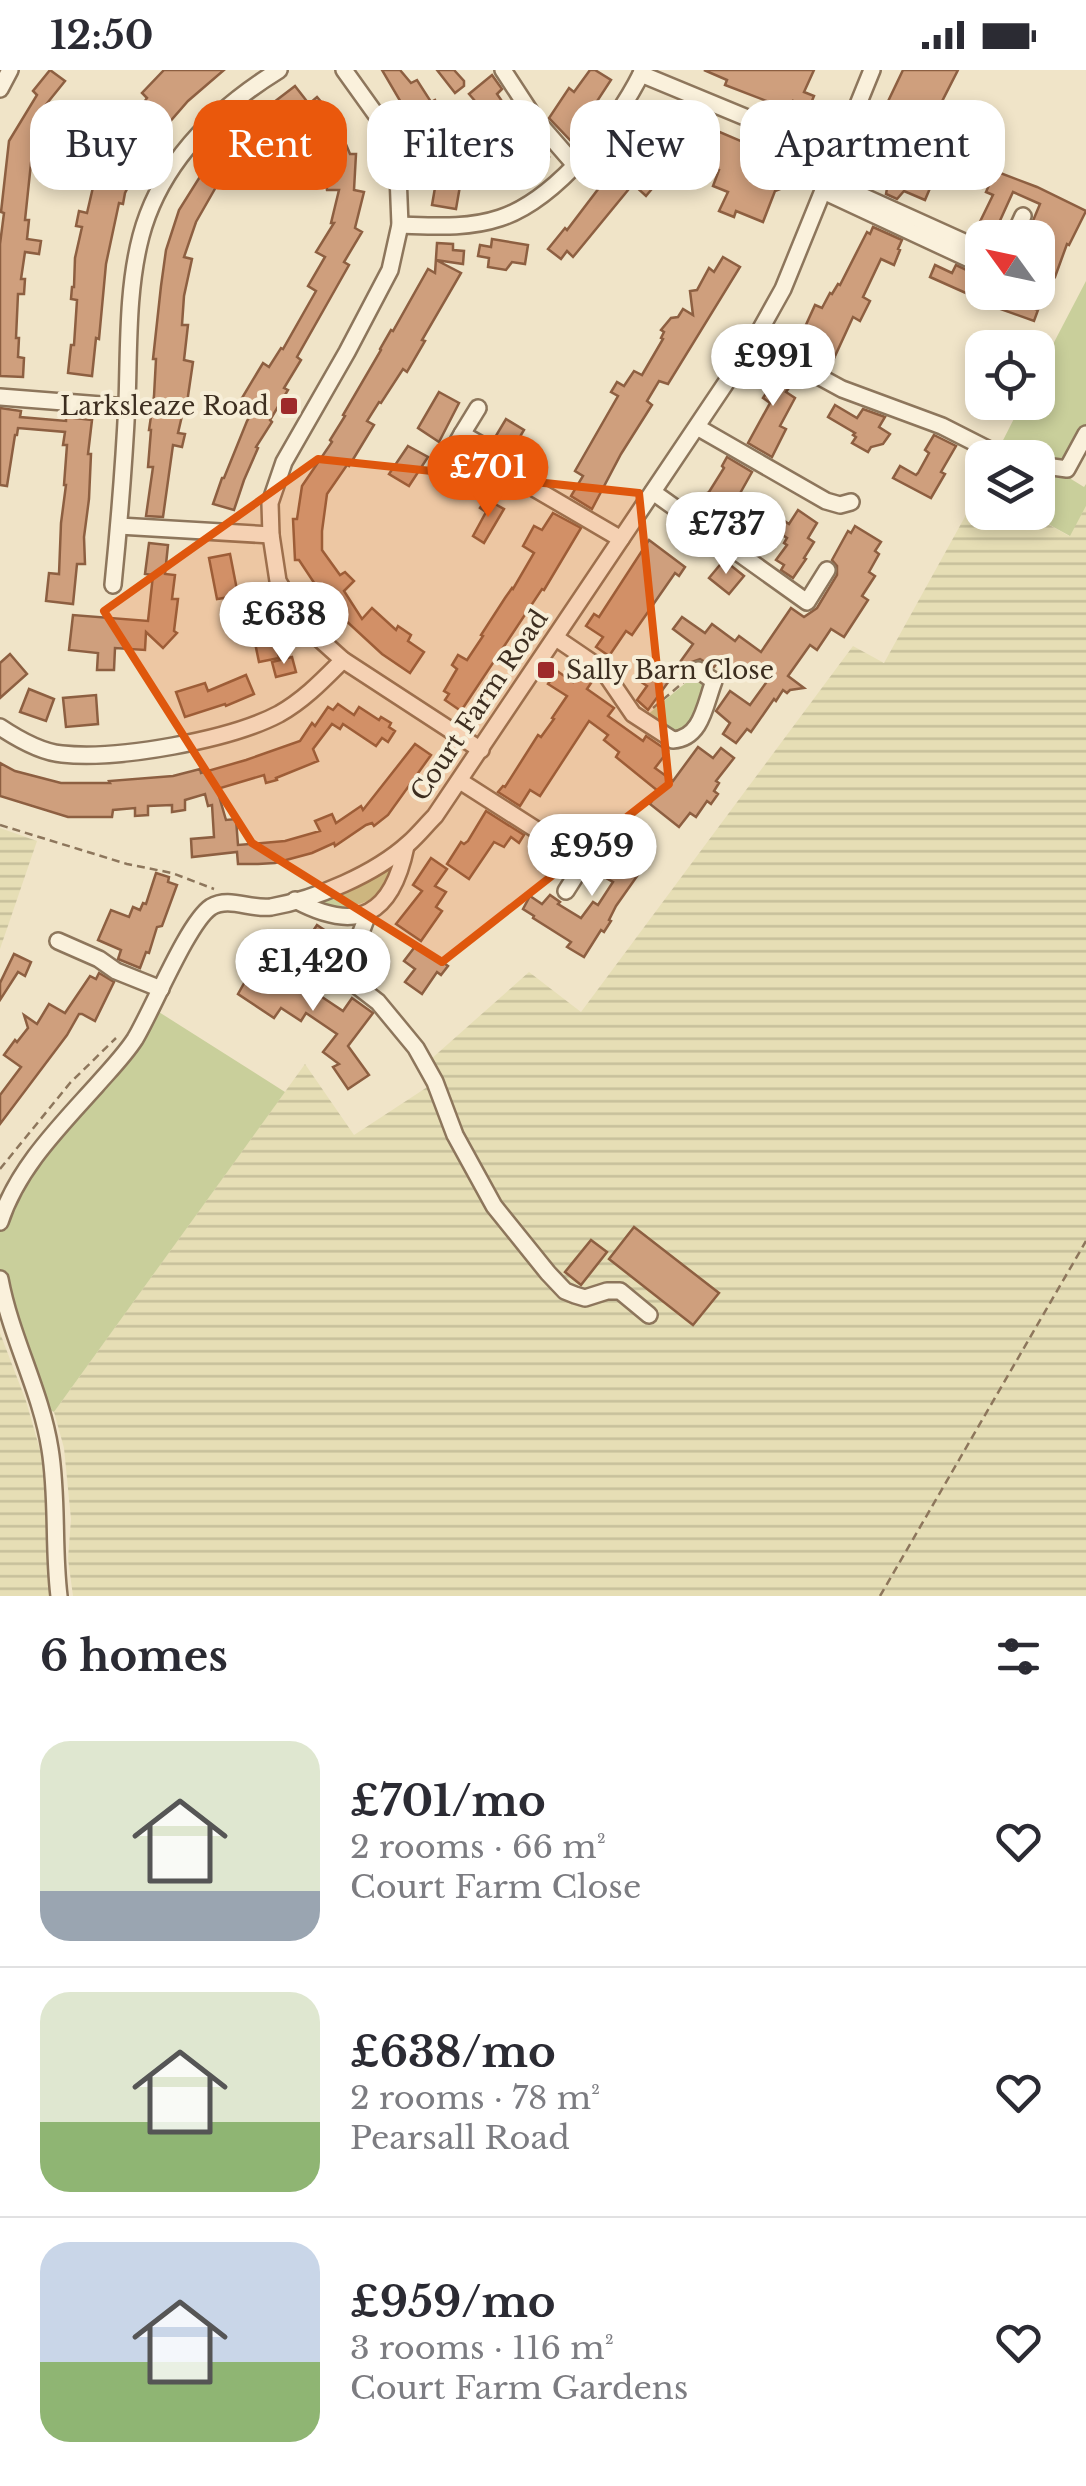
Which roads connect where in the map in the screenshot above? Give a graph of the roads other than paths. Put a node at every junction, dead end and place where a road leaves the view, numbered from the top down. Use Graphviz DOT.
graph roads {
  1 [pos="10,70"];
  2 [pos="279,70"];
  3 [pos="344,70"];
  4 [pos="503,70"];
  5 [pos="872,70"];
  6 [pos="642,72"];
  7 [pos="0,89"];
  8 [pos="625,100"];
  9 [pos="860,100"];
  10 [pos="740,113"];
  11 [pos="570,159"];
  12 [pos="570,169"];
  13 [pos="823,190"];
  14 [pos="833,190"];
  15 [pos="835,190"];
  16 [pos="1023,216"];
  17 [pos="1021,220"];
  18 [pos="400,226"];
  19 [pos="965,243"];
  20 [pos="965,256"];
  21 [pos="754,340"];
  22 [pos="0,397"];
  23 [pos="127,407"];
  24 [pos="478,408"];
  25 [pos="697,427"];
  26 [pos="462,434"];
  27 [pos="1086,434"];
  28 [pos="970,440"];
  29 [pos="1055,466"];
  30 [pos="441,472"];
  31 [pos="653,492"];
  32 [pos="851,502"];
  33 [pos="118,526"];
  34 [pos="271,536"];
  35 [pos="621,540"];
  36 [pos="827,570"];
  37 [pos="113,586"];
  38 [pos="556,638"];
  39 [pos="343,660"];
  40 [pos="698,670"];
  41 [pos="714,681"];
  42 [pos="732,684"];
  43 [pos="0,727"];
  44 [pos="481,750"];
  45 [pos="460,781"];
  46 [pos="598,841"];
  47 [pos="406,846"];
  48 [pos="585,861"];
  49 [pos="566,891"];
  50 [pos="295,900"];
  51 [pos="368,914"];
  52 [pos="58,941"];
  53 [pos="161,989"];
  54 [pos="0,1222"];
  55 [pos="0,1279"];
  56 [pos="2,1305"];
  57 [pos="649,1316"];
  58 [pos="58,1596"];
  1 -- 7 [label="street"];
  2 -- 23 [label="street"];
  3 -- 18 [label="street"];
  4 -- 11 [label="street"];
  5 -- 9 [label="street, Court Farm Road"];
  6 -- 8 [label="street"];
  6 -- 10 [label="street"];
  12 -- 18 [label="street"];
  13 -- 21 [label="street, Court Farm Road"];
  14 -- 20 [label="street"];
  15 -- 19 [label="street"];
  16 -- 17 [label="street"];
  18 -- 34 [label="street"];
  21 -- 25 [label="street, Court Farm Road"];
  21 -- 28 [label="street"];
  22 -- 23 [label="street"];
  23 -- 33 [label="street"];
  24 -- 26 [label="street"];
  25 -- 31 [label="street, Court Farm Road"];
  25 -- 32 [label="street"];
  26 -- 30 [label="street"];
  26 -- 35 [label="street"];
  27 -- 29 [label="street"];
  31 -- 35 [label="street, Court Farm Road"];
  31 -- 36 [label="street"];
  33 -- 34 [label="street"];
  33 -- 37 [label="street"];
  34 -- 39 [label="street"];
  35 -- 38 [label="street, Court Farm Road"];
  38 -- 41 [label="street"];
  38 -- 44 [label="street, Court Farm Road"];
  39 -- 43 [label="street"];
  39 -- 44 [label="street"];
  40 -- 41 [label="street"];
  41 -- 42 [label="street"];
  44 -- 45 [label="street, Court Farm Road"];
  45 -- 47 [label="street, Court Farm Road"];
  45 -- 48 [label="street"];
  46 -- 48 [label="street"];
  47 -- 50 [label="street, Court Farm Road"];
  47 -- 51 [label="street"];
  48 -- 49 [label="street"];
  50 -- 51 [label="street"];
  50 -- 53 [label="street, Court Farm Road"];
  51 -- 57 [label="street"];
  52 -- 53 [label="street"];
  53 -- 54 [label="street"];
  55 -- 56 [label="street"];
  56 -- 58 [label="street"];
}
